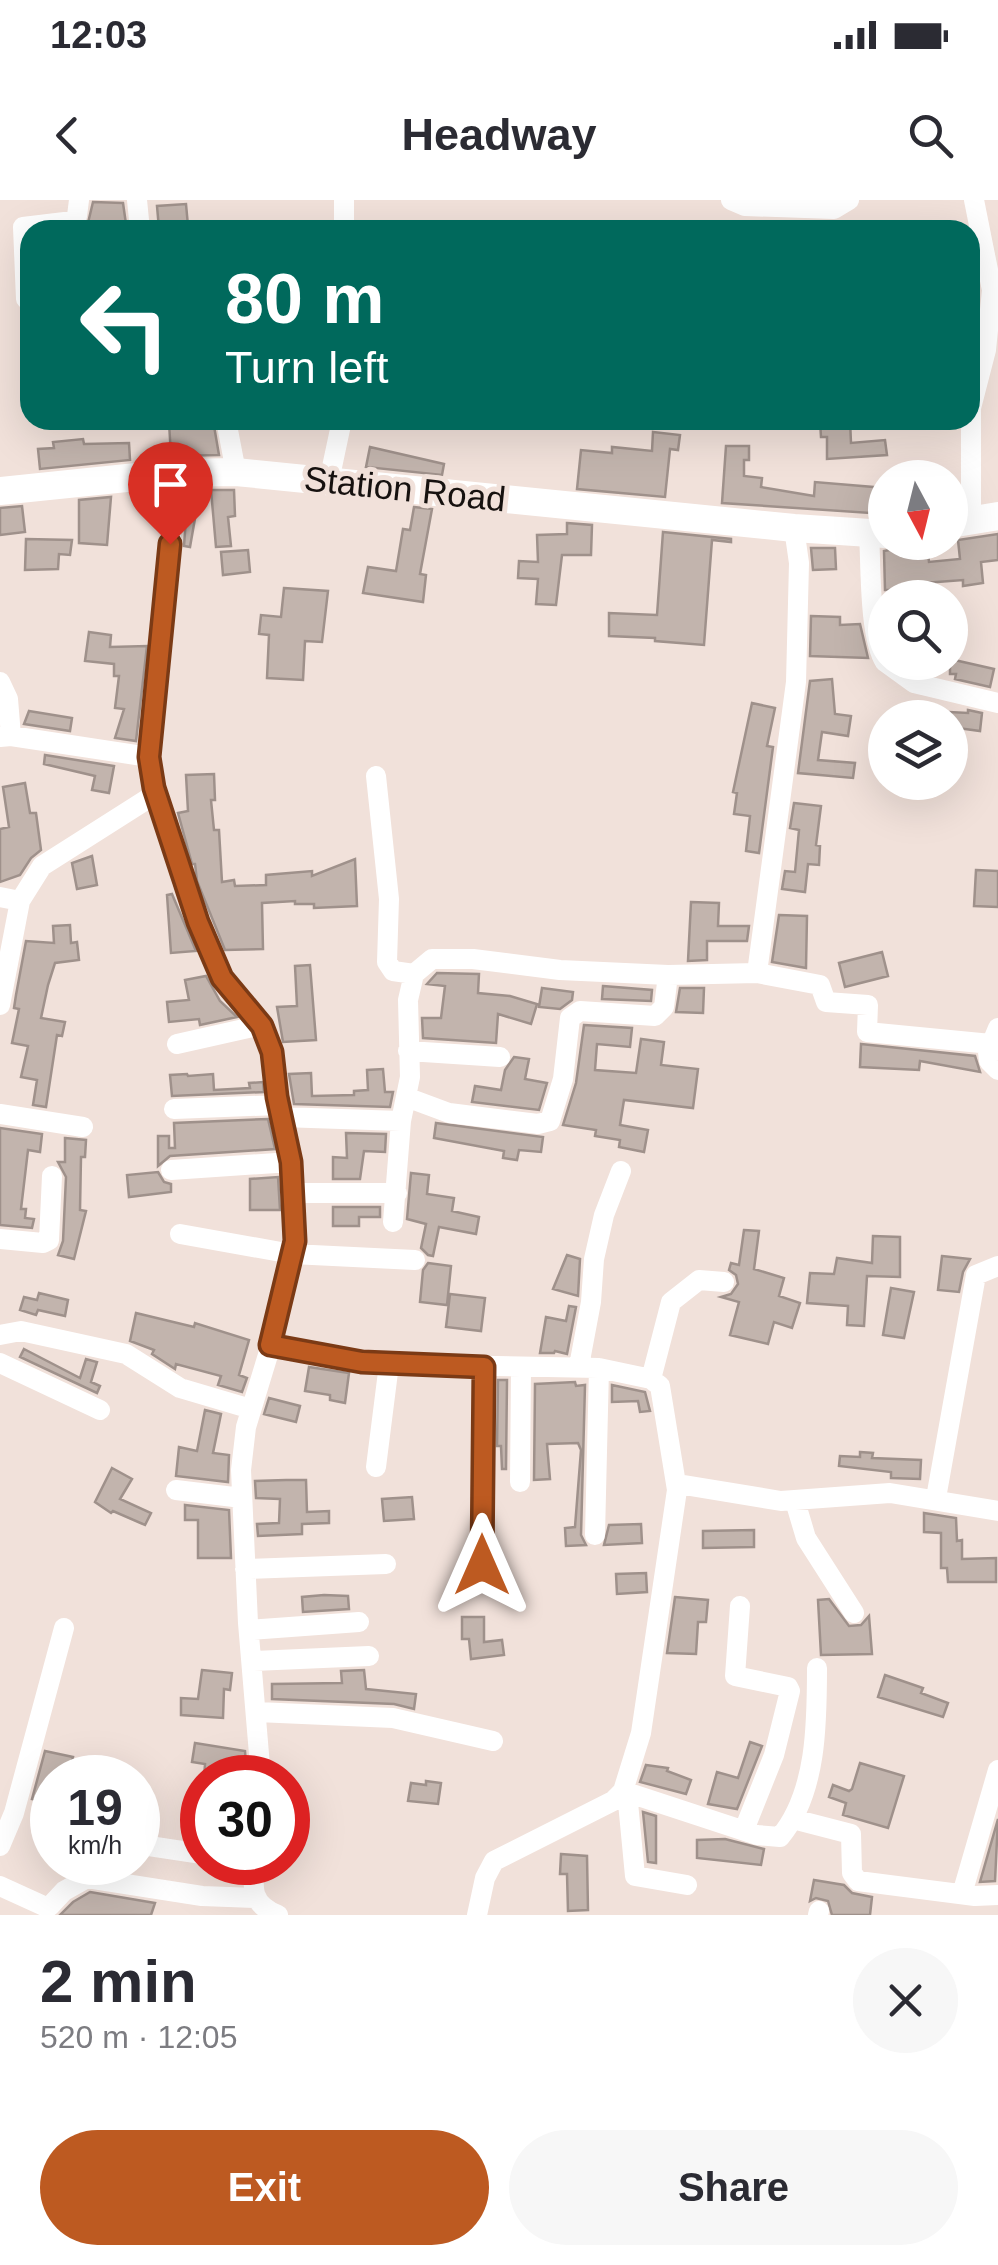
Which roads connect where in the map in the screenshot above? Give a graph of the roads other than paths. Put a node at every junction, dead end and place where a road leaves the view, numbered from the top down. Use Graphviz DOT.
graph roads {
  1 [pos="731,200"];
  2 [pos="849,200"];
  3 [pos="974,200"];
  4 [pos="990,226"];
  5 [pos="980,375"];
  6 [pos="228,430"];
  7 [pos="340,430"];
  8 [pos="972,430"];
  9 [pos="236,472"];
  10 [pos="175,473"];
  11 [pos="329,481"];
  12 [pos="0,491"];
  13 [pos="973,520"];
  14 [pos="802,529"];
  15 [pos="868,533"];
  16 [pos="910,680"];
  17 [pos="0,682"];
  18 [pos="998,703"];
  19 [pos="6,736"];
  20 [pos="149,757"];
  21 [pos="376,776"];
  22 [pos="154,788"];
  23 [pos="10,899"];
  24 [pos="758,973"];
  25 [pos="414,974"];
  26 [pos="668,975"];
  27 [pos="0,1005"];
  28 [pos="262,1026"];
  29 [pos="994,1036"];
  30 [pos="177,1044"];
  31 [pos="408,1051"];
  32 [pos="500,1057"];
  33 [pos="998,1070"];
  34 [pos="406,1098"];
  35 [pos="174,1109"];
  36 [pos="280,1111"];
  37 [pos="0,1114"];
  38 [pos="402,1121"];
  39 [pos="82,1127"];
  40 [pos="291,1162"];
  41 [pos="171,1170"];
  42 [pos="621,1171"];
  43 [pos="52,1176"];
  44 [pos="292,1193"];
  45 [pos="397,1193"];
  46 [pos="393,1222"];
  47 [pos="180,1234"];
  48 [pos="0,1239"];
  49 [pos="292,1254"];
  50 [pos="415,1260"];
  51 [pos="998,1266"];
  52 [pos="724,1282"];
  53 [pos="0,1336"];
  54 [pos="270,1345"];
  55 [pos="0,1363"];
  56 [pos="389,1364"];
  57 [pos="484,1367"];
  58 [pos="589,1367"];
  59 [pos="521,1368"];
  60 [pos="651,1380"];
  61 [pos="251,1409"];
  62 [pos="100,1410"];
  63 [pos="376,1468"];
  64 [pos="520,1482"];
  65 [pos="678,1484"];
  66 [pos="176,1490"];
  67 [pos="242,1498"];
  68 [pos="936,1498"];
  69 [pos="795,1500"];
  70 [pos="998,1511"];
  71 [pos="596,1536"];
  72 [pos="386,1564"];
  73 [pos="482,1565"];
  74 [pos="245,1569"];
  75 [pos="740,1606"];
  76 [pos="854,1613"];
  77 [pos="359,1622"];
  78 [pos="64,1628"];
  79 [pos="249,1630"];
  80 [pos="369,1656"];
  81 [pos="252,1661"];
  82 [pos="818,1668"];
  83 [pos="257,1712"];
  84 [pos="493,1742"];
  85 [pos="260,1755"];
  86 [pos="998,1770"];
  87 [pos="625,1792"];
  88 [pos="793,1819"];
  89 [pos="744,1830"];
  90 [pos="0,1846"];
  91 [pos="252,1885"];
  92 [pos="0,1886"];
  93 [pos="686,1886"];
  94 [pos="962,1894"];
  95 [pos="998,1895"];
  96 [pos="255,1898"];
  97 [pos="50,1910"];
  98 [pos="278,1915"];
  99 [pos="477,1915"];
  1 -- 2 [label="street"];
  3 -- 4 [label="street"];
  4 -- 5 [label="street"];
  6 -- 9 [label="street"];
  7 -- 11 [label="street"];
  8 -- 13 [label="street"];
  9 -- 10 [label="main road, Station Road"];
  9 -- 11 [label="main road, Station Road"];
  10 -- 12 [label="main road, Station Road"];
  10 -- 20 [label="street"];
  11 -- 14 [label="main road, Station Road"];
  14 -- 15 [label="main road, Station Road"];
  14 -- 24 [label="street"];
  16 -- 18 [label="street"];
  17 -- 19 [label="street"];
  19 -- 20 [label="street"];
  20 -- 22 [label="street"];
  21 -- 25 [label="street"];
  22 -- 23 [label="street"];
  22 -- 28 [label="street"];
  23 -- 27 [label="street"];
  24 -- 26 [label="street"];
  24 -- 29 [label="street"];
  25 -- 26 [label="street"];
  25 -- 31 [label="street"];
  26 -- 34 [label="street"];
  28 -- 30 [label="street"];
  28 -- 36 [label="street"];
  29 -- 33 [label="street"];
  31 -- 32 [label="street"];
  31 -- 34 [label="street"];
  34 -- 38 [label="street"];
  35 -- 36 [label="street"];
  36 -- 38 [label="street"];
  36 -- 40 [label="street"];
  37 -- 39 [label="street"];
  38 -- 45 [label="street"];
  40 -- 41 [label="street"];
  40 -- 44 [label="street"];
  42 -- 58 [label="street"];
  43 -- 48 [label="street"];
  44 -- 45 [label="street"];
  44 -- 49 [label="street"];
  45 -- 46 [label="street"];
  47 -- 49 [label="street"];
  49 -- 50 [label="street"];
  49 -- 54 [label="street"];
  51 -- 68 [label="street"];
  52 -- 60 [label="street"];
  53 -- 61 [label="street"];
  54 -- 56 [label="street"];
  54 -- 61 [label="street"];
  55 -- 62 [label="street"];
  56 -- 57 [label="street"];
  56 -- 63 [label="street"];
  57 -- 59 [label="street"];
  57 -- 73 [label="street"];
  58 -- 59 [label="street"];
  58 -- 60 [label="street"];
  58 -- 71 [label="street"];
  59 -- 64 [label="street"];
  60 -- 65 [label="street"];
  61 -- 67 [label="street"];
  65 -- 69 [label="street"];
  65 -- 87 [label="street"];
  66 -- 67 [label="street"];
  67 -- 74 [label="street"];
  68 -- 69 [label="street"];
  68 -- 70 [label="street"];
  69 -- 76 [label="street"];
  72 -- 74 [label="street"];
  74 -- 79 [label="street"];
  75 -- 89 [label="street"];
  77 -- 79 [label="street"];
  78 -- 90 [label="street"];
  79 -- 81 [label="street"];
  80 -- 81 [label="street"];
  81 -- 83 [label="street"];
  82 -- 88 [label="street"];
  83 -- 84 [label="street"];
  83 -- 85 [label="street"];
  86 -- 94 [label="street"];
  87 -- 89 [label="street"];
  87 -- 93 [label="street"];
  87 -- 99 [label="street"];
  88 -- 89 [label="street"];
  88 -- 94 [label="street"];
  91 -- 96 [label="street"];
  92 -- 97 [label="street"];
  94 -- 95 [label="street"];
  96 -- 97 [label="street"];
  96 -- 98 [label="street"];
}
